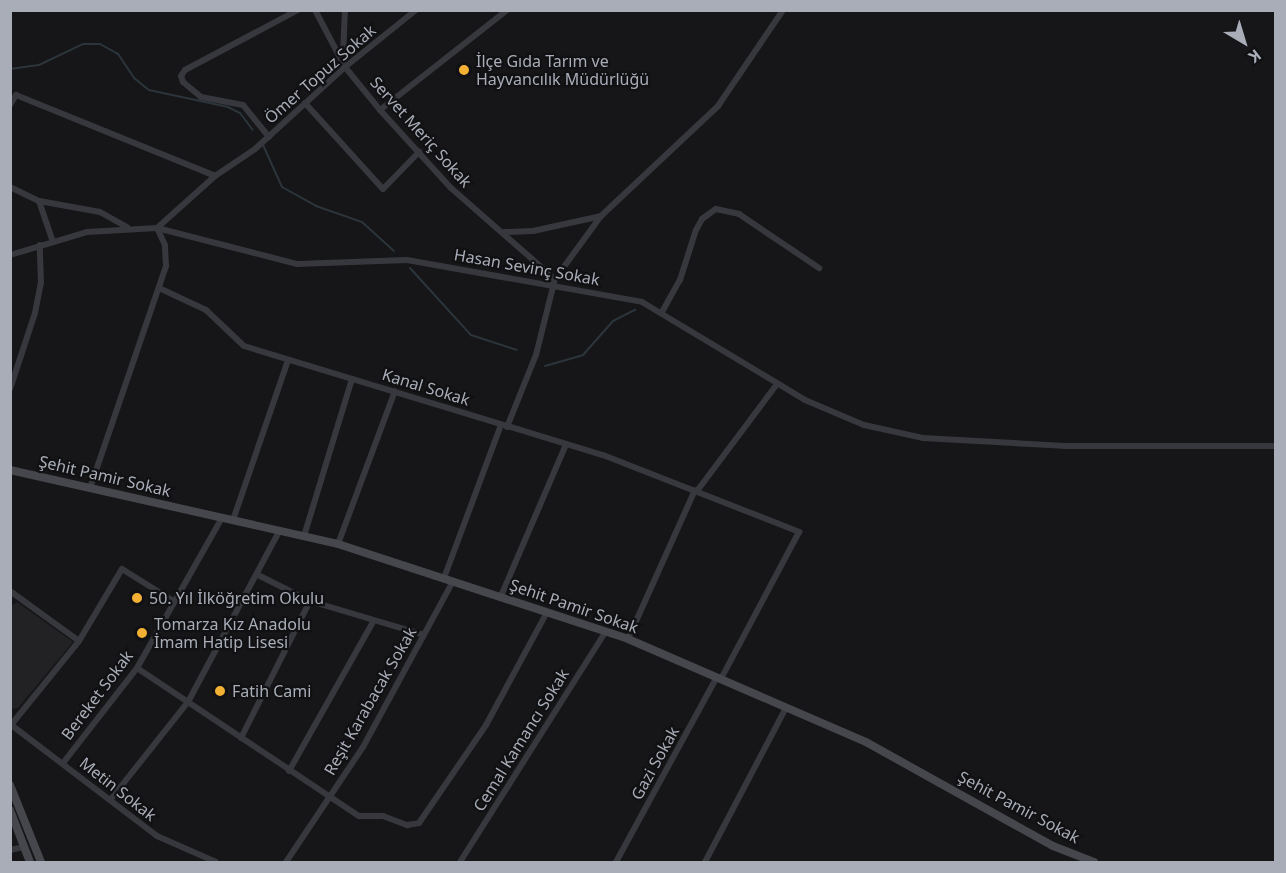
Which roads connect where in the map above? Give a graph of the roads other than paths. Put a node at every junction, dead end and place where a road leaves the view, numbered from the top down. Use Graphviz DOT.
graph roads {
  1 [pos="298,10"];
  2 [pos="315,10"];
  3 [pos="345,10"];
  4 [pos="416,10"];
  5 [pos="507,10"];
  6 [pos="783,10"];
  7 [pos="343,56"];
  8 [pos="345,67"];
  9 [pos="305,104"];
  10 [pos="10,105"];
  11 [pos="380,111"];
  12 [pos="269,136"];
  13 [pos="419,152"];
  14 [pos="215,176"];
  15 [pos="10,187"];
  16 [pos="39,201"];
  17 [pos="602,216"];
  18 [pos="130,228"];
  19 [pos="157,228"];
  20 [pos="505,232"];
  21 [pos="53,242"];
  22 [pos="40,245"];
  23 [pos="10,255"];
  24 [pos="819,268"];
  25 [pos="554,282"];
  26 [pos="159,288"];
  27 [pos="659,310"];
  28 [pos="288,360"];
  29 [pos="352,379"];
  30 [pos="777,384"];
  31 [pos="10,389"];
  32 [pos="395,391"];
  33 [pos="504,426"];
  34 [pos="566,444"];
  35 [pos="1275,446"];
  36 [pos="10,470"];
  37 [pos="90,488"];
  38 [pos="696,490"];
  39 [pos="222,518"];
  40 [pos="233,520"];
  41 [pos="280,530"];
  42 [pos="799,532"];
  43 [pos="304,536"];
  44 [pos="338,544"];
  45 [pos="258,575"];
  46 [pos="444,578"];
  47 [pos="453,581"];
  48 [pos="10,591"];
  49 [pos="501,596"];
  50 [pos="310,601"];
  51 [pos="175,602"];
  52 [pos="547,612"];
  53 [pos="374,620"];
  54 [pos="606,631"];
  55 [pos="424,635"];
  56 [pos="628,639"];
  57 [pos="79,641"];
  58 [pos="137,668"];
  59 [pos="719,678"];
  60 [pos="188,702"];
  61 [pos="786,708"];
  62 [pos="11,725"];
  63 [pos="241,738"];
  64 [pos="63,763"];
  65 [pos="289,771"];
  66 [pos="10,785"];
  67 [pos="328,798"];
  68 [pos="111,800"];
  69 [pos="10,810"];
  70 [pos="24,847"];
  71 [pos="10,850"];
  72 [pos="30,862"];
  73 [pos="41,862"];
  74 [pos="216,862"];
  75 [pos="286,862"];
  76 [pos="460,862"];
  77 [pos="616,862"];
  78 [pos="705,862"];
  79 [pos="1094,862"];
  1 -- 12 [label="street"];
  2 -- 7 [label="street, Servet Meriç Sokak"];
  3 -- 7 [label="street"];
  4 -- 8 [label="street, Ömer Topuz Sokak"];
  5 -- 11 [label="street"];
  6 -- 17 [label="street"];
  7 -- 8 [label="street, Servet Meriç Sokak"];
  8 -- 9 [label="street, Ömer Topuz Sokak"];
  8 -- 11 [label="street, Servet Meriç Sokak"];
  9 -- 12 [label="street, Ömer Topuz Sokak"];
  9 -- 13 [label="street"];
  10 -- 14 [label="street"];
  11 -- 13 [label="street, Servet Meriç Sokak"];
  12 -- 14 [label="street, Ömer Topuz Sokak"];
  13 -- 20 [label="street, Servet Meriç Sokak"];
  14 -- 19 [label="street, Ömer Topuz Sokak"];
  15 -- 16 [label="street"];
  16 -- 18 [label="street"];
  16 -- 21 [label="street"];
  17 -- 20 [label="street"];
  17 -- 25 [label="street"];
  18 -- 19 [label="street"];
  18 -- 21 [label="street"];
  19 -- 25 [label="street, Hasan Sevinç Sokak"];
  19 -- 26 [label="street"];
  20 -- 25 [label="street, Servet Meriç Sokak"];
  21 -- 22 [label="street"];
  22 -- 23 [label="street"];
  22 -- 31 [label="street"];
  24 -- 27 [label="street"];
  25 -- 27 [label="street, Hasan Sevinç Sokak"];
  25 -- 33 [label="street"];
  26 -- 28 [label="street, Kanal Sokak"];
  26 -- 37 [label="street"];
  27 -- 30 [label="street, Hasan Sevinç Sokak"];
  28 -- 29 [label="street, Kanal Sokak"];
  28 -- 40 [label="street"];
  29 -- 32 [label="street, Kanal Sokak"];
  29 -- 43 [label="street"];
  30 -- 35 [label="street, Hasan Sevinç Sokak"];
  30 -- 38 [label="street"];
  32 -- 33 [label="street, Kanal Sokak"];
  32 -- 44 [label="street"];
  33 -- 34 [label="street, Kanal Sokak"];
  33 -- 46 [label="street"];
  34 -- 38 [label="street, Kanal Sokak"];
  34 -- 49 [label="street"];
  36 -- 37 [label="street, Şehit Pamir Sokak"];
  37 -- 39 [label="street, Şehit Pamir Sokak"];
  38 -- 42 [label="street, Kanal Sokak"];
  38 -- 56 [label="street"];
  39 -- 40 [label="street, Şehit Pamir Sokak"];
  39 -- 51 [label="street, Bereket Sokak"];
  40 -- 41 [label="street, Şehit Pamir Sokak"];
  41 -- 43 [label="street, Şehit Pamir Sokak"];
  41 -- 45 [label="street"];
  42 -- 59 [label="street, Gazi Sokak"];
  43 -- 44 [label="street, Şehit Pamir Sokak"];
  44 -- 46 [label="street, Şehit Pamir Sokak"];
  45 -- 50 [label="street"];
  45 -- 60 [label="street"];
  46 -- 47 [label="street, Şehit Pamir Sokak"];
  47 -- 49 [label="street, Şehit Pamir Sokak"];
  47 -- 55 [label="street, Reşit Karabacak Sokak"];
  48 -- 57 [label="street"];
  49 -- 52 [label="street, Şehit Pamir Sokak"];
  50 -- 53 [label="street"];
  50 -- 63 [label="street"];
  51 -- 57 [label="street"];
  51 -- 58 [label="street, Bereket Sokak"];
  52 -- 54 [label="street, Şehit Pamir Sokak"];
  52 -- 67 [label="street"];
  53 -- 55 [label="street"];
  53 -- 65 [label="street"];
  54 -- 56 [label="street, Şehit Pamir Sokak"];
  54 -- 76 [label="street, Cemal Kamancı Sokak"];
  55 -- 67 [label="street, Reşit Karabacak Sokak"];
  56 -- 59 [label="street, Şehit Pamir Sokak"];
  57 -- 62 [label="street"];
  58 -- 60 [label="street"];
  58 -- 64 [label="street, Bereket Sokak"];
  59 -- 61 [label="street, Şehit Pamir Sokak"];
  59 -- 77 [label="street, Gazi Sokak"];
  60 -- 63 [label="street"];
  60 -- 68 [label="street"];
  61 -- 78 [label="street"];
  61 -- 79 [label="street, Şehit Pamir Sokak"];
  62 -- 64 [label="street, Metin Sokak"];
  63 -- 65 [label="street"];
  64 -- 68 [label="street, Metin Sokak"];
  65 -- 67 [label="street"];
  66 -- 73 [label="street"];
  67 -- 75 [label="street, Reşit Karabacak Sokak"];
  68 -- 74 [label="street, Metin Sokak"];
  69 -- 70 [label="street"];
  70 -- 71 [label="street"];
  70 -- 72 [label="street"];
}
